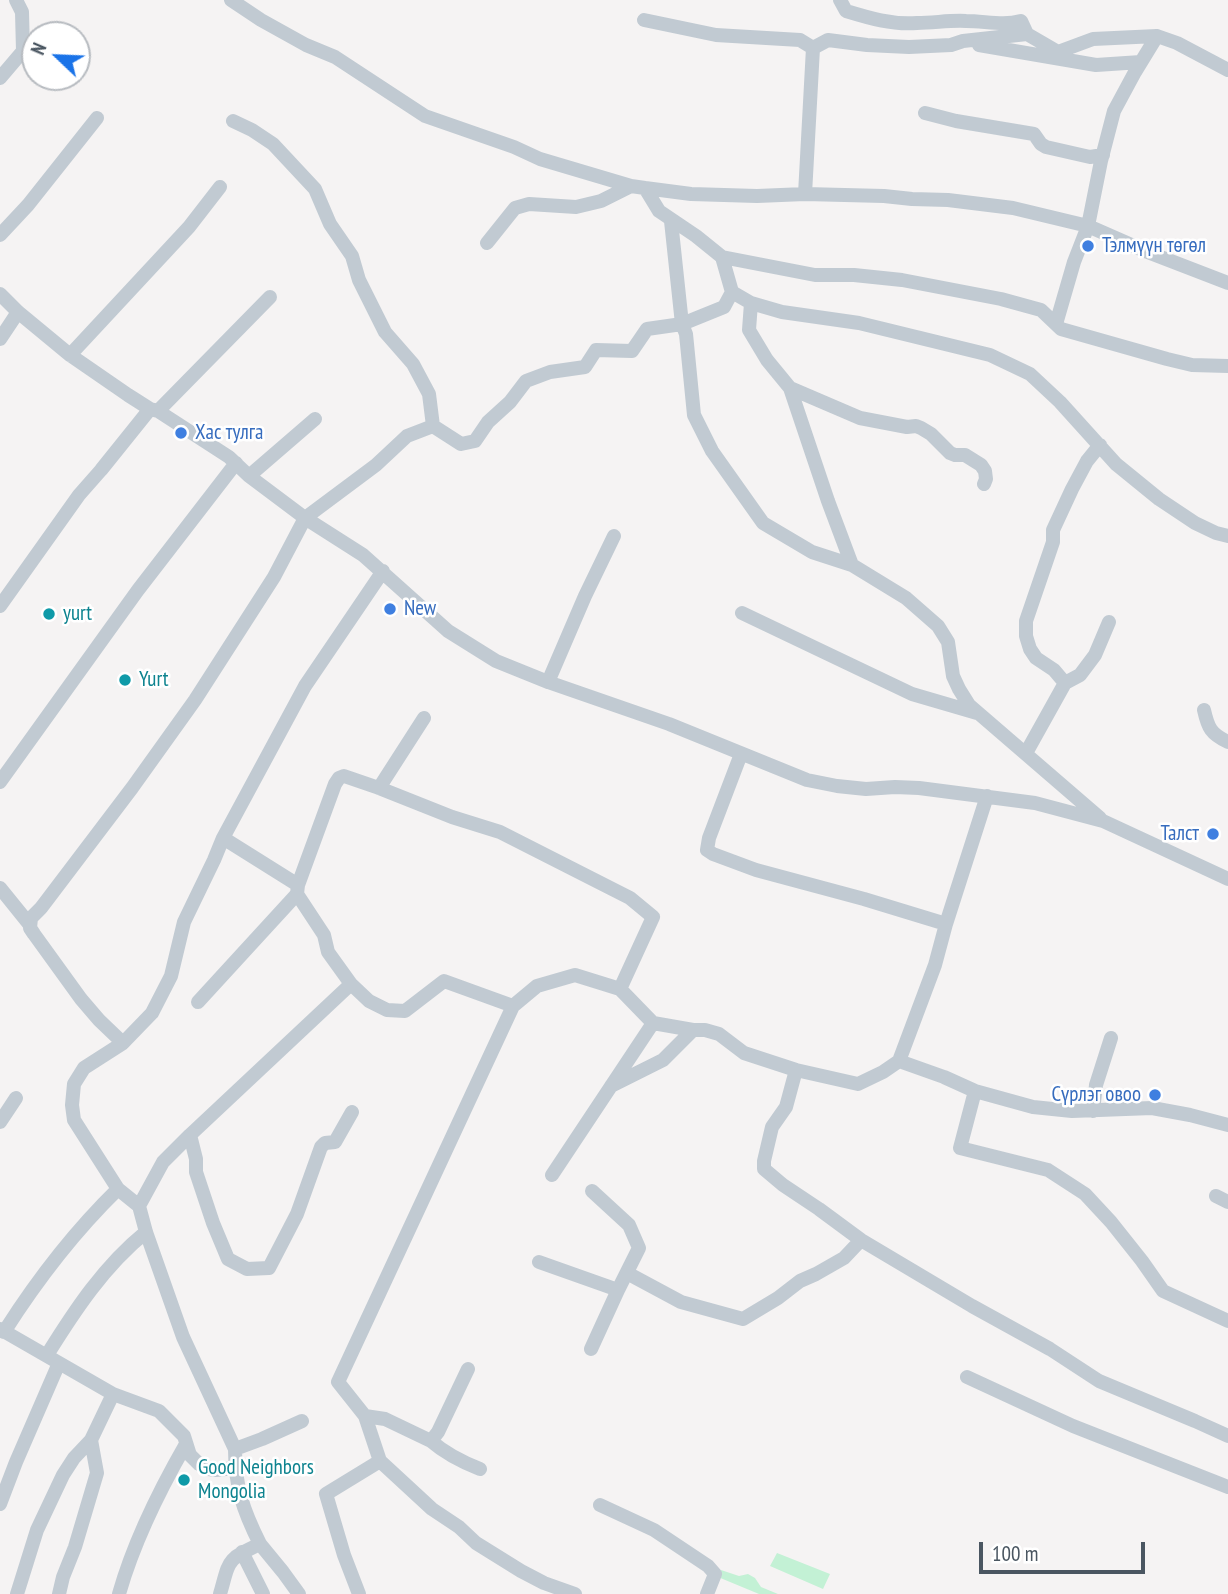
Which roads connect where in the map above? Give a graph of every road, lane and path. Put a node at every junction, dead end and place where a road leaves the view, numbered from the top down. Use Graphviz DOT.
graph roads {
  1 [pos="16,0"];
  2 [pos="228,0"];
  3 [pos="840,0"];
  4 [pos="644,20"];
  5 [pos="1027,34"];
  6 [pos="1157,36"];
  7 [pos="964,41"];
  8 [pos="813,48"];
  9 [pos="1140,62"];
  10 [pos="1228,70"];
  11 [pos="0,78"];
  12 [pos="925,113"];
  13 [pos="97,118"];
  14 [pos="233,121"];
  15 [pos="1103,155"];
  16 [pos="220,187"];
  17 [pos="638,187"];
  18 [pos="805,194"];
  19 [pos="671,221"];
  20 [pos="1088,226"];
  21 [pos="0,236"];
  22 [pos="486,243"];
  23 [pos="722,257"];
  24 [pos="1228,283"];
  25 [pos="732,292"];
  26 [pos="0,293"];
  27 [pos="270,297"];
  28 [pos="751,303"];
  29 [pos="18,312"];
  30 [pos="682,324"];
  31 [pos="1056,324"];
  32 [pos="0,339"];
  33 [pos="70,355"];
  34 [pos="1228,366"];
  35 [pos="790,388"];
  36 [pos="154,410"];
  37 [pos="315,419"];
  38 [pos="433,426"];
  39 [pos="1100,445"];
  40 [pos="236,463"];
  41 [pos="249,476"];
  42 [pos="984,484"];
  43 [pos="305,518"];
  44 [pos="614,536"];
  45 [pos="1228,536"];
  46 [pos="852,565"];
  47 [pos="383,571"];
  48 [pos="0,606"];
  49 [pos="742,613"];
  50 [pos="1109,622"];
  51 [pos="548,682"];
  52 [pos="1065,683"];
  53 [pos="1204,710"];
  54 [pos="978,713"];
  55 [pos="424,718"];
  56 [pos="1228,742"];
  57 [pos="1026,753"];
  58 [pos="741,754"];
  59 [pos="0,782"];
  60 [pos="379,788"];
  61 [pos="987,796"];
  62 [pos="1103,821"];
  63 [pos="223,838"];
  64 [pos="1228,879"];
  65 [pos="0,888"];
  66 [pos="298,889"];
  67 [pos="946,924"];
  68 [pos="30,925"];
  69 [pos="351,984"];
  70 [pos="620,989"];
  71 [pos="198,1002"];
  72 [pos="513,1006"];
  73 [pos="653,1023"];
  74 [pos="693,1030"];
  75 [pos="1111,1038"];
  76 [pos="123,1043"];
  77 [pos="899,1062"];
  78 [pos="796,1070"];
  79 [pos="611,1086"];
  80 [pos="975,1091"];
  81 [pos="16,1098"];
  82 [pos="1093,1111"];
  83 [pos="352,1112"];
  84 [pos="0,1122"];
  85 [pos="1228,1125"];
  86 [pos="190,1135"];
  87 [pos="552,1175"];
  88 [pos="118,1189"];
  89 [pos="592,1191"];
  90 [pos="139,1206"];
  91 [pos="146,1232"];
  92 [pos="861,1240"];
  93 [pos="540,1262"];
  94 [pos="627,1273"];
  95 [pos="618,1290"];
  96 [pos="1228,1321"];
  97 [pos="2,1330"];
  98 [pos="591,1349"];
  99 [pos="53,1359"];
  100 [pos="468,1369"];
  101 [pos="967,1377"];
  102 [pos="113,1394"];
  103 [pos="365,1416"];
  104 [pos="302,1421"];
  105 [pos="1228,1436"];
  106 [pos="91,1440"];
  107 [pos="431,1441"];
  108 [pos="186,1444"];
  109 [pos="235,1449"];
  110 [pos="380,1461"];
  111 [pos="235,1468"];
  112 [pos="480,1469"];
  113 [pos="1228,1487"];
  114 [pos="0,1504"];
  115 [pos="600,1505"];
  116 [pos="260,1544"];
  117 [pos="243,1552"];
  118 [pos="543,1588"];
  119 [pos="17,1594"];
  120 [pos="59,1594"];
  121 [pos="119,1594"];
  122 [pos="220,1594"];
  123 [pos="262,1594"];
  124 [pos="299,1594"];
  125 [pos="359,1594"];
  126 [pos="575,1594"];
  127 [pos="707,1594"];
  1 -- 11 [label="street"];
  2 -- 17 [label="street"];
  3 -- 5 [label="street"];
  4 -- 8 [label="street"];
  5 -- 6 [label="street"];
  5 -- 7 [label="street"];
  6 -- 9 [label="street"];
  6 -- 10 [label="street"];
  7 -- 8 [label="street"];
  7 -- 9 [label="street"];
  8 -- 18 [label="street"];
  9 -- 15 [label="street"];
  12 -- 15 [label="street"];
  13 -- 21 [label="street"];
  14 -- 38 [label="street"];
  15 -- 20 [label="street"];
  16 -- 33 [label="street"];
  17 -- 18 [label="street"];
  17 -- 19 [label="street"];
  17 -- 22 [label="street"];
  18 -- 20 [label="street"];
  19 -- 23 [label="street"];
  19 -- 30 [label="street"];
  20 -- 24 [label="street"];
  20 -- 31 [label="street"];
  23 -- 25 [label="street"];
  23 -- 31 [label="street"];
  25 -- 28 [label="street"];
  25 -- 30 [label="street"];
  26 -- 29 [label="street"];
  27 -- 36 [label="street"];
  28 -- 35 [label="street"];
  28 -- 39 [label="street"];
  29 -- 32 [label="street"];
  29 -- 33 [label="street"];
  30 -- 38 [label="street"];
  30 -- 46 [label="street"];
  31 -- 34 [label="street"];
  33 -- 36 [label="street"];
  35 -- 42 [label="street"];
  35 -- 46 [label="street"];
  36 -- 40 [label="street"];
  36 -- 48 [label="street"];
  37 -- 41 [label="street"];
  38 -- 43 [label="street"];
  39 -- 45 [label="street"];
  39 -- 52 [label="street"];
  40 -- 41 [label="street"];
  40 -- 59 [label="street"];
  41 -- 43 [label="street"];
  43 -- 47 [label="street"];
  43 -- 68 [label="street"];
  44 -- 51 [label="street"];
  46 -- 54 [label="street"];
  47 -- 51 [label="street"];
  47 -- 63 [label="street"];
  49 -- 54 [label="street"];
  50 -- 52 [label="street"];
  51 -- 58 [label="street"];
  52 -- 57 [label="street"];
  53 -- 56 [label="street"];
  54 -- 57 [label="street"];
  55 -- 60 [label="street"];
  57 -- 62 [label="street"];
  58 -- 61 [label="street"];
  58 -- 67 [label="street"];
  60 -- 66 [label="street"];
  60 -- 70 [label="street"];
  61 -- 62 [label="street"];
  61 -- 67 [label="street"];
  62 -- 64 [label="street"];
  63 -- 66 [label="street"];
  63 -- 76 [label="street"];
  65 -- 68 [label="street"];
  66 -- 69 [label="street"];
  66 -- 71 [label="street"];
  67 -- 77 [label="street"];
  68 -- 76 [label="street"];
  69 -- 72 [label="street"];
  69 -- 86 [label="street"];
  70 -- 72 [label="street"];
  70 -- 73 [label="street"];
  72 -- 103 [label="street"];
  73 -- 74 [label="street"];
  73 -- 79 [label="street"];
  74 -- 78 [label="street"];
  74 -- 79 [label="street"];
  75 -- 82 [label="street"];
  76 -- 88 [label="street"];
  77 -- 78 [label="street"];
  77 -- 80 [label="street"];
  78 -- 92 [label="street"];
  79 -- 87 [label="street"];
  80 -- 82 [label="street"];
  80 -- 96 [label="street"];
  81 -- 84 [label="street"];
  82 -- 85 [label="street"];
  83 -- 86 [label="street"];
  86 -- 90 [label="street"];
  88 -- 90 [label="street"];
  88 -- 97 [label="street"];
  89 -- 94 [label="street"];
  90 -- 91 [label="street"];
  91 -- 99 [label="street"];
  91 -- 109 [label="street"];
  92 -- 94 [label="street"];
  92 -- 105 [label="street"];
  93 -- 95 [label="street"];
  94 -- 95 [label="street"];
  95 -- 98 [label="street"];
  97 -- 99 [label="street"];
  99 -- 102 [label="street"];
  99 -- 114 [label="street"];
  100 -- 107 [label="street"];
  101 -- 113 [label="street"];
  102 -- 106 [label="street"];
  102 -- 108 [label="street"];
  103 -- 107 [label="street"];
  103 -- 110 [label="street"];
  104 -- 109 [label="street"];
  106 -- 119 [label="street"];
  106 -- 120 [label="street"];
  107 -- 112 [label="street"];
  108 -- 111 [label="street"];
  108 -- 121 [label="street"];
  109 -- 111 [label="street"];
  110 -- 118 [label="street"];
  110 -- 125 [label="street"];
  111 -- 116 [label="street"];
  115 -- 127 [label="street"];
  116 -- 117 [label="street"];
  116 -- 124 [label="street"];
  117 -- 122 [label="street"];
  117 -- 123 [label="street"];
  118 -- 126 [label="street"];
}
